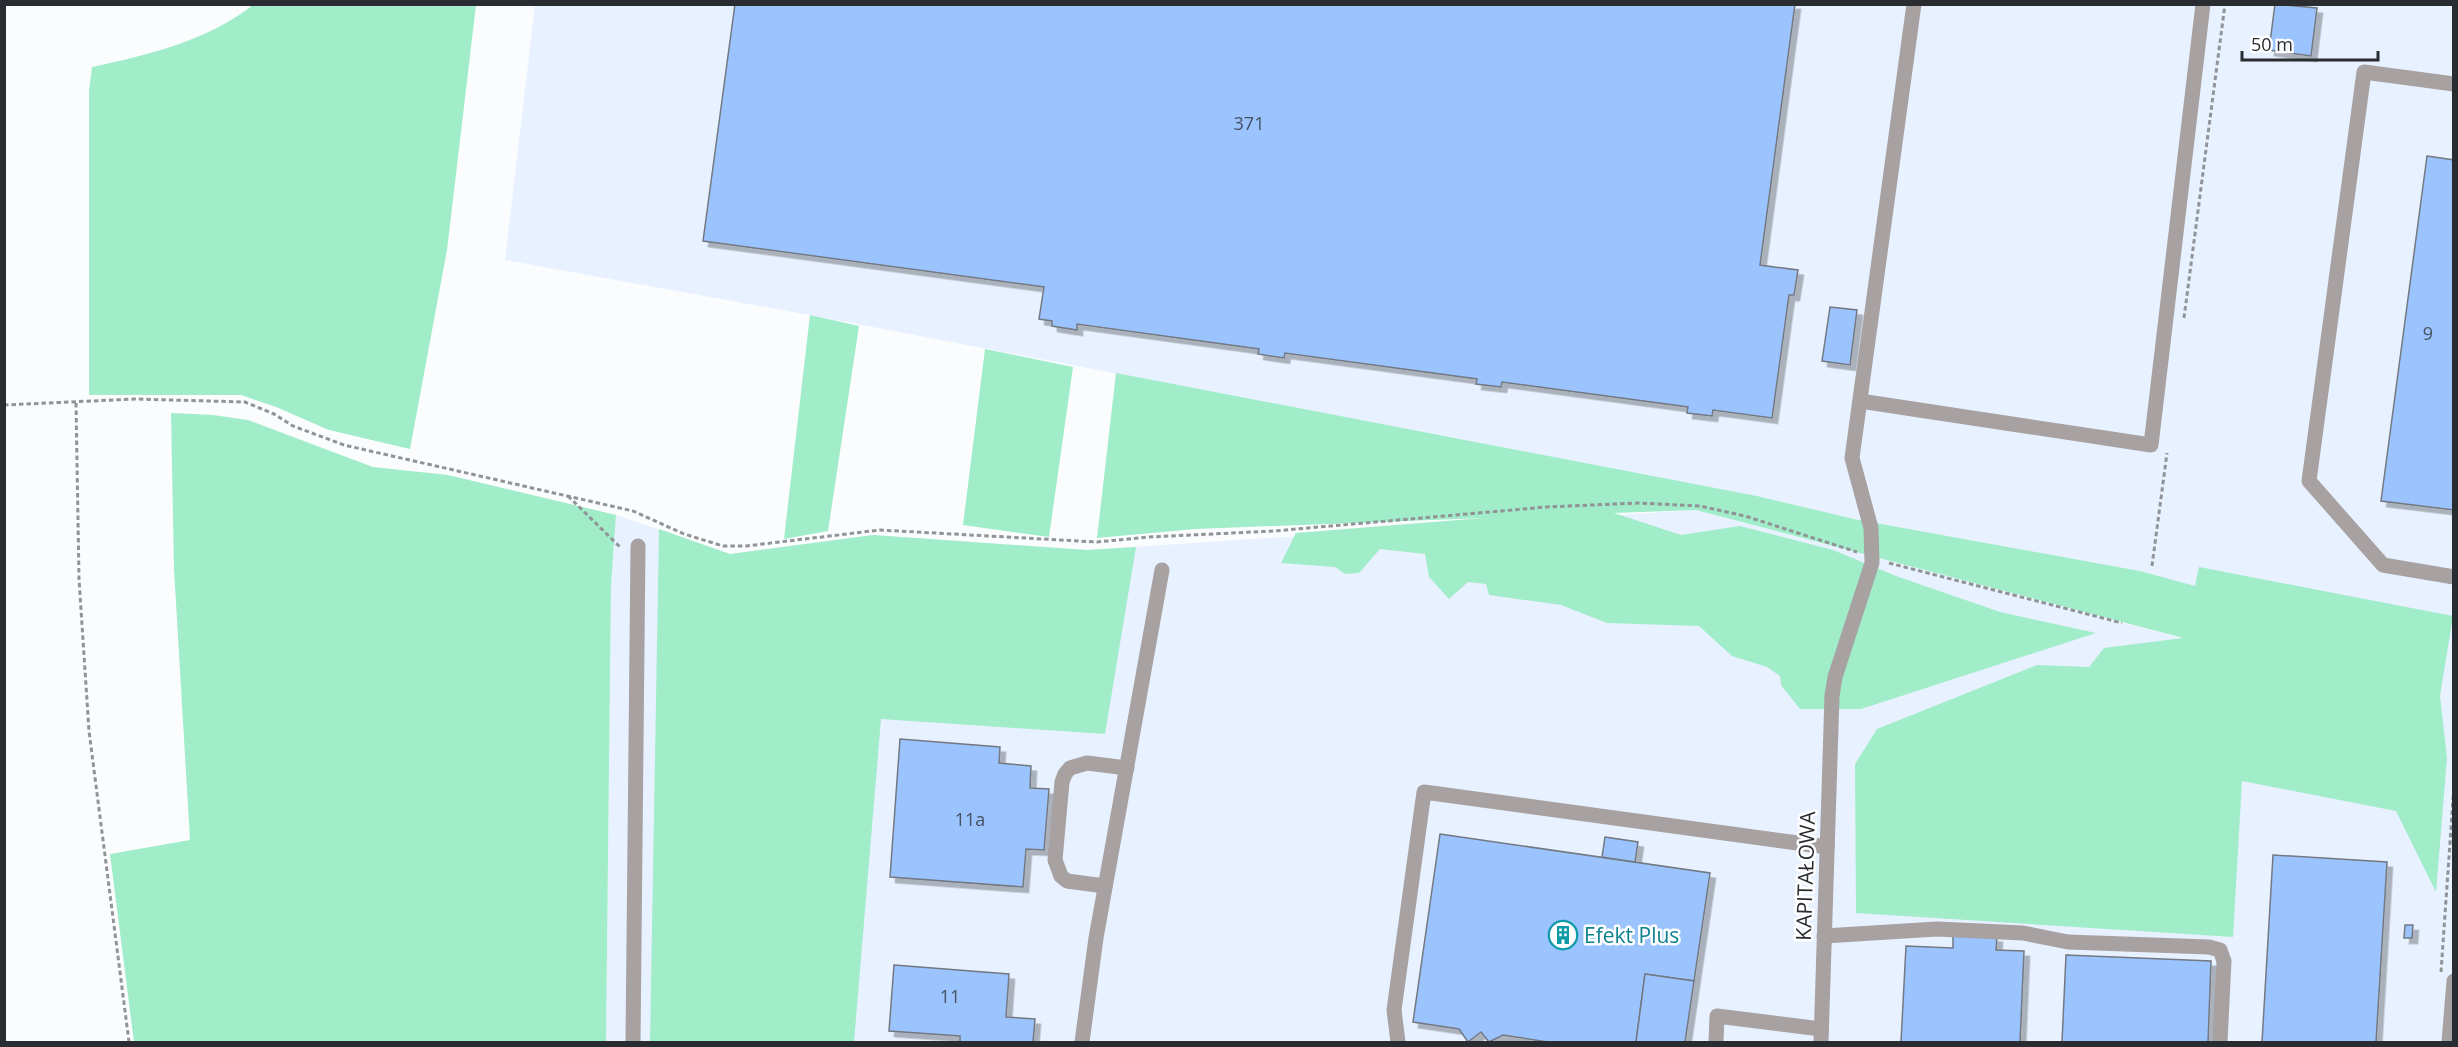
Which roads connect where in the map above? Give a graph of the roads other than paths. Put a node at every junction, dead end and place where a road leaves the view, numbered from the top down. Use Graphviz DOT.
graph roads {
  1 [pos="1914,4"];
  2 [pos="2203,4"];
  3 [pos="2454,84"];
  4 [pos="1860,401"];
  5 [pos="638,551"];
  6 [pos="1162,570"];
  7 [pos="2454,577"];
  8 [pos="1126,768"];
  9 [pos="1827,847"];
  10 [pos="1105,885"];
  11 [pos="1824,936"];
  12 [pos="2447,978"];
  13 [pos="1821,1036"];
  14 [pos="633,1042"];
  15 [pos="1082,1042"];
  16 [pos="1398,1042"];
  17 [pos="1716,1042"];
  18 [pos="2220,1042"];
  19 [pos="2449,1042"];
  1 -- 4 [label="street"];
  2 -- 4 [label="street"];
  3 -- 7 [label="street"];
  4 -- 9 [label="street, KAPITAŁOWA"];
  5 -- 14 [label="street"];
  6 -- 8 [label="street"];
  8 -- 10 [label="street"];
  8 -- 10 [label="street"];
  9 -- 11 [label="street, KAPITAŁOWA"];
  9 -- 16 [label="street"];
  10 -- 15 [label="street"];
  11 -- 13 [label="street, KAPITAŁOWA"];
  11 -- 18 [label="street"];
  12 -- 19 [label="street"];
  13 -- 17 [label="street"];
}
